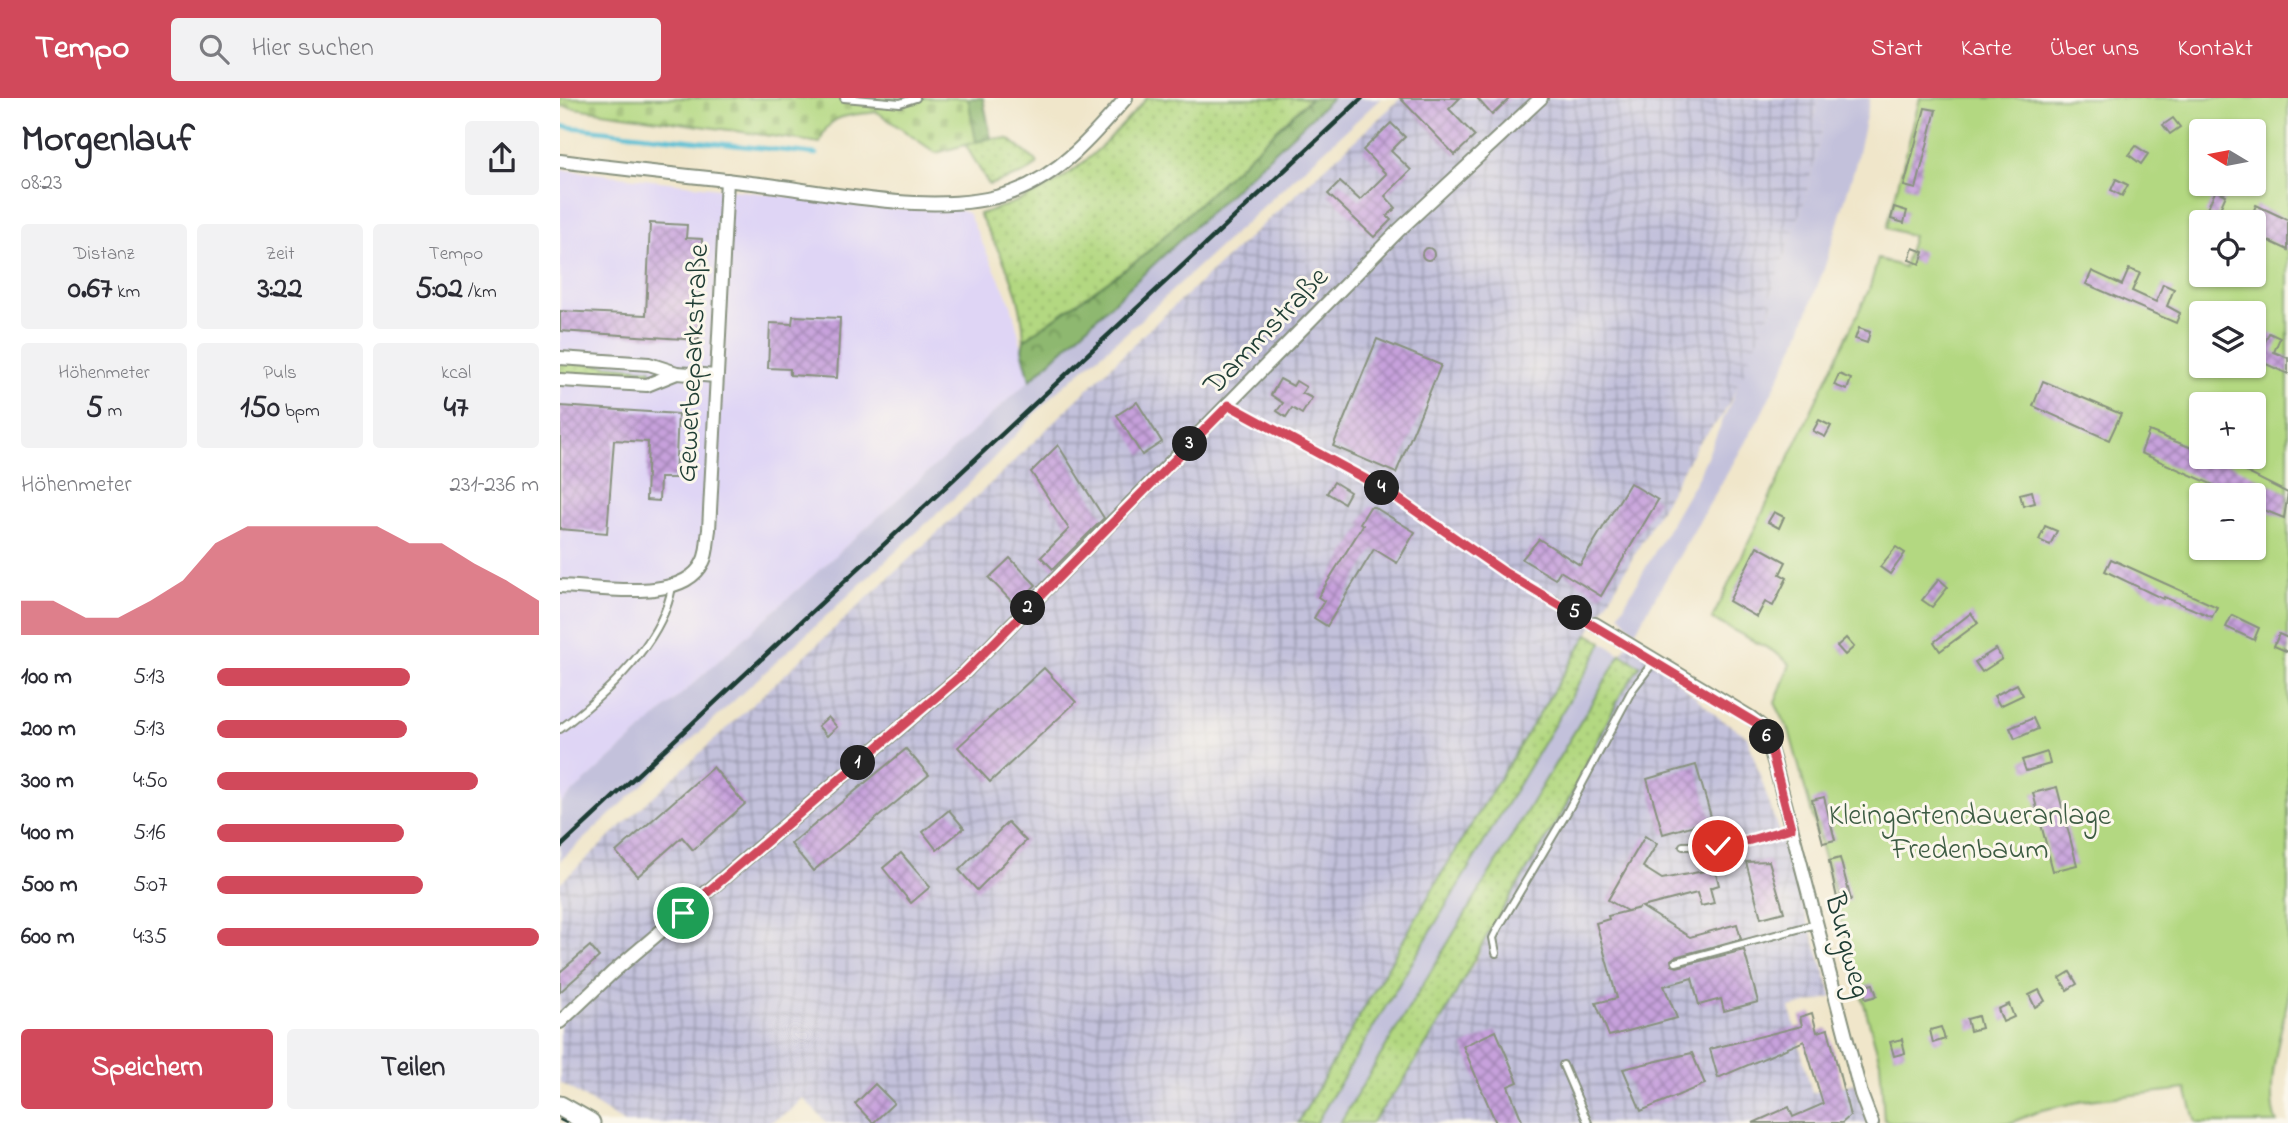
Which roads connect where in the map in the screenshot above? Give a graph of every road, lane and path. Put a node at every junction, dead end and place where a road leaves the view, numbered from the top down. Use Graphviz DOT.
graph roads {
  1 [pos="844,98"];
  2 [pos="916,98"];
  3 [pos="1126,98"];
  4 [pos="1541,98"];
  5 [pos="560,161"];
  6 [pos="727,180"];
  7 [pos="560,358"];
  8 [pos="677,373"];
  9 [pos="716,376"];
  10 [pos="560,380"];
  11 [pos="1229,405"];
  12 [pos="560,586"];
  13 [pos="672,587"];
  14 [pos="1595,624"];
  15 [pos="1655,660"];
  16 [pos="560,729"];
  17 [pos="1791,828"];
  18 [pos="1683,846"];
  19 [pos="1816,924"];
  20 [pos="1496,953"];
  21 [pos="1676,962"];
  22 [pos="560,1022"];
  23 [pos="1563,1065"];
  24 [pos="560,1106"];
  25 [pos="590,1123"];
  26 [pos="1588,1123"];
  27 [pos="1872,1123"];
  1 -- 2 [label="lane"];
  3 -- 6 [label="street"];
  4 -- 11 [label="street, Dammstraße"];
  5 -- 6 [label="street"];
  6 -- 9 [label="street, Gewerbeparkstraße"];
  7 -- 8 [label="street"];
  8 -- 9 [label="street"];
  8 -- 10 [label="street"];
  9 -- 13 [label="street, Gewerbeparkstraße"];
  11 -- 14 [label="lane"];
  11 -- 22 [label="street, Dammstraße"];
  12 -- 13 [label="street"];
  13 -- 16 [label="lane"];
  14 -- 15 [label="street, Burgweg"];
  15 -- 17 [label="street, Burgweg"];
  15 -- 20 [label="lane"];
  17 -- 18 [label="lane"];
  17 -- 19 [label="street, Burgweg"];
  19 -- 21 [label="lane"];
  19 -- 27 [label="street, Burgweg"];
  23 -- 26 [label="lane"];
  24 -- 25 [label="main road"];
}
